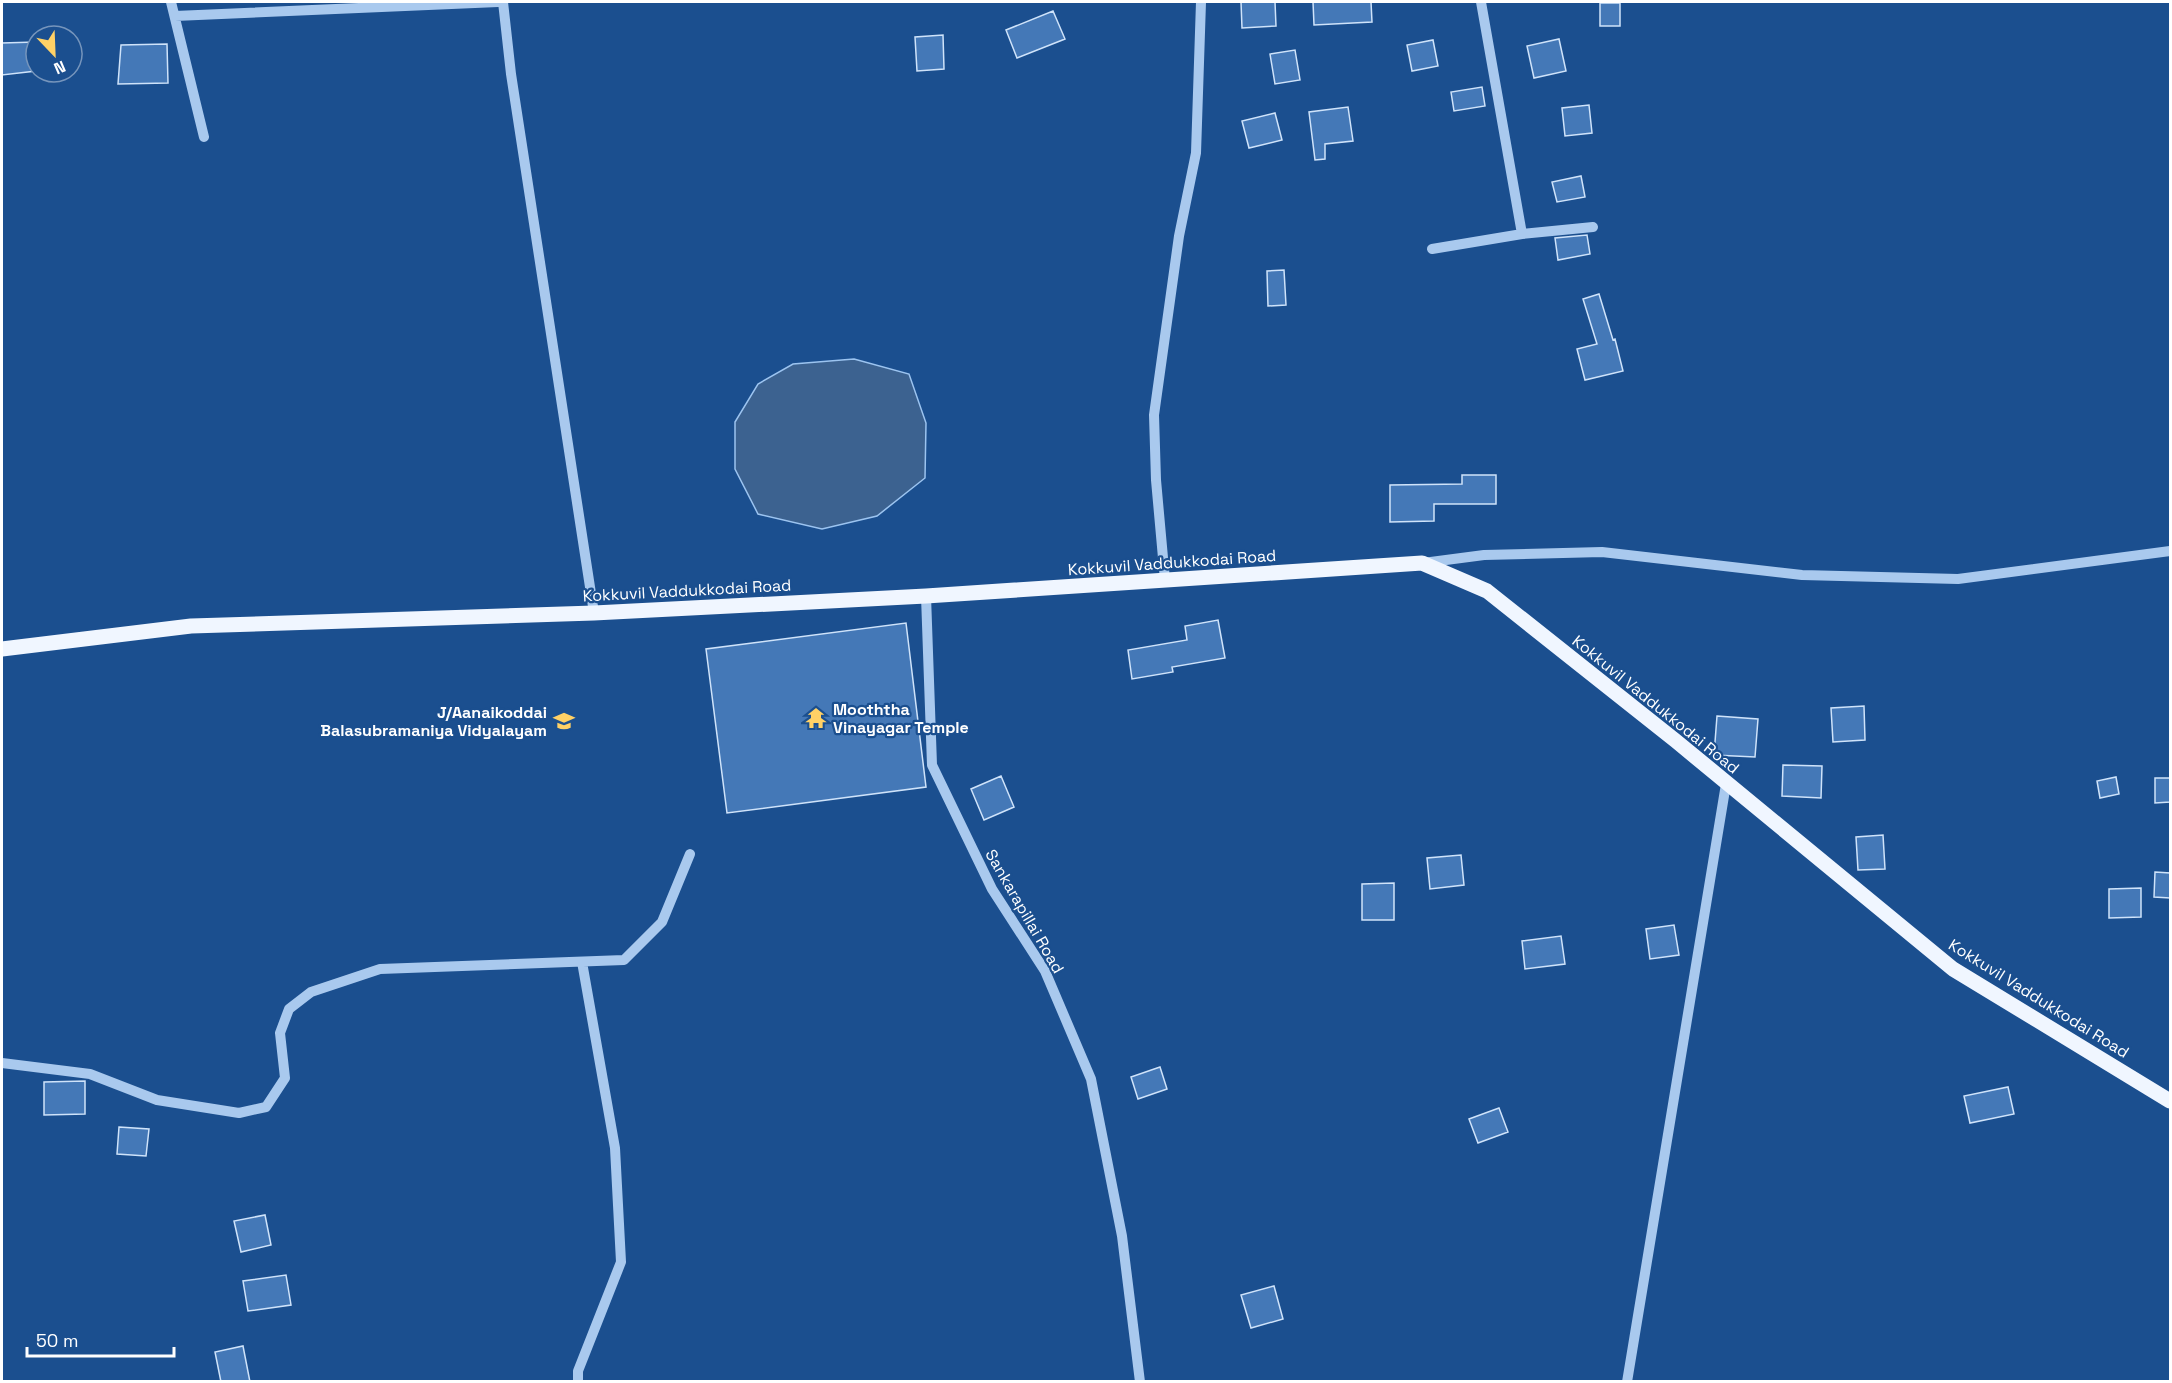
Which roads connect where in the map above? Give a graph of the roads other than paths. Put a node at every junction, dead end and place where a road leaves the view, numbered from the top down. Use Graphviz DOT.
graph roads {
  1 [pos="171,2"];
  2 [pos="500,2"];
  3 [pos="1201,2"];
  4 [pos="1481,2"];
  5 [pos="176,16"];
  6 [pos="204,136"];
  7 [pos="1593,227"];
  8 [pos="1522,234"];
  9 [pos="1432,249"];
  10 [pos="2170,552"];
  11 [pos="1422,563"];
  12 [pos="1165,580"];
  13 [pos="926,596"];
  14 [pos="594,613"];
  15 [pos="2,649"];
  16 [pos="1726,784"];
  17 [pos="690,854"];
  18 [pos="582,962"];
  19 [pos="2,1063"];
  20 [pos="2170,1101"];
  21 [pos="578,1382"];
  22 [pos="1140,1382"];
  23 [pos="1627,1382"];
  1 -- 5 [label="street"];
  2 -- 5 [label="street"];
  2 -- 14 [label="street"];
  3 -- 12 [label="street"];
  4 -- 8 [label="street"];
  5 -- 6 [label="street"];
  7 -- 8 [label="street"];
  8 -- 9 [label="street"];
  10 -- 11 [label="street"];
  11 -- 12 [label="main road, Kokkuvil Vaddukkodai Road"];
  11 -- 16 [label="main road, Kokkuvil Vaddukkodai Road"];
  12 -- 13 [label="main road, Kokkuvil Vaddukkodai Road"];
  13 -- 14 [label="main road, Kokkuvil Vaddukkodai Road"];
  13 -- 22 [label="street, Sankarapillai Road"];
  14 -- 15 [label="main road, Kokkuvil Vaddukkodai Road"];
  16 -- 20 [label="main road, Kokkuvil Vaddukkodai Road"];
  16 -- 23 [label="street"];
  17 -- 18 [label="street"];
  18 -- 19 [label="street"];
  18 -- 21 [label="street"];
}
